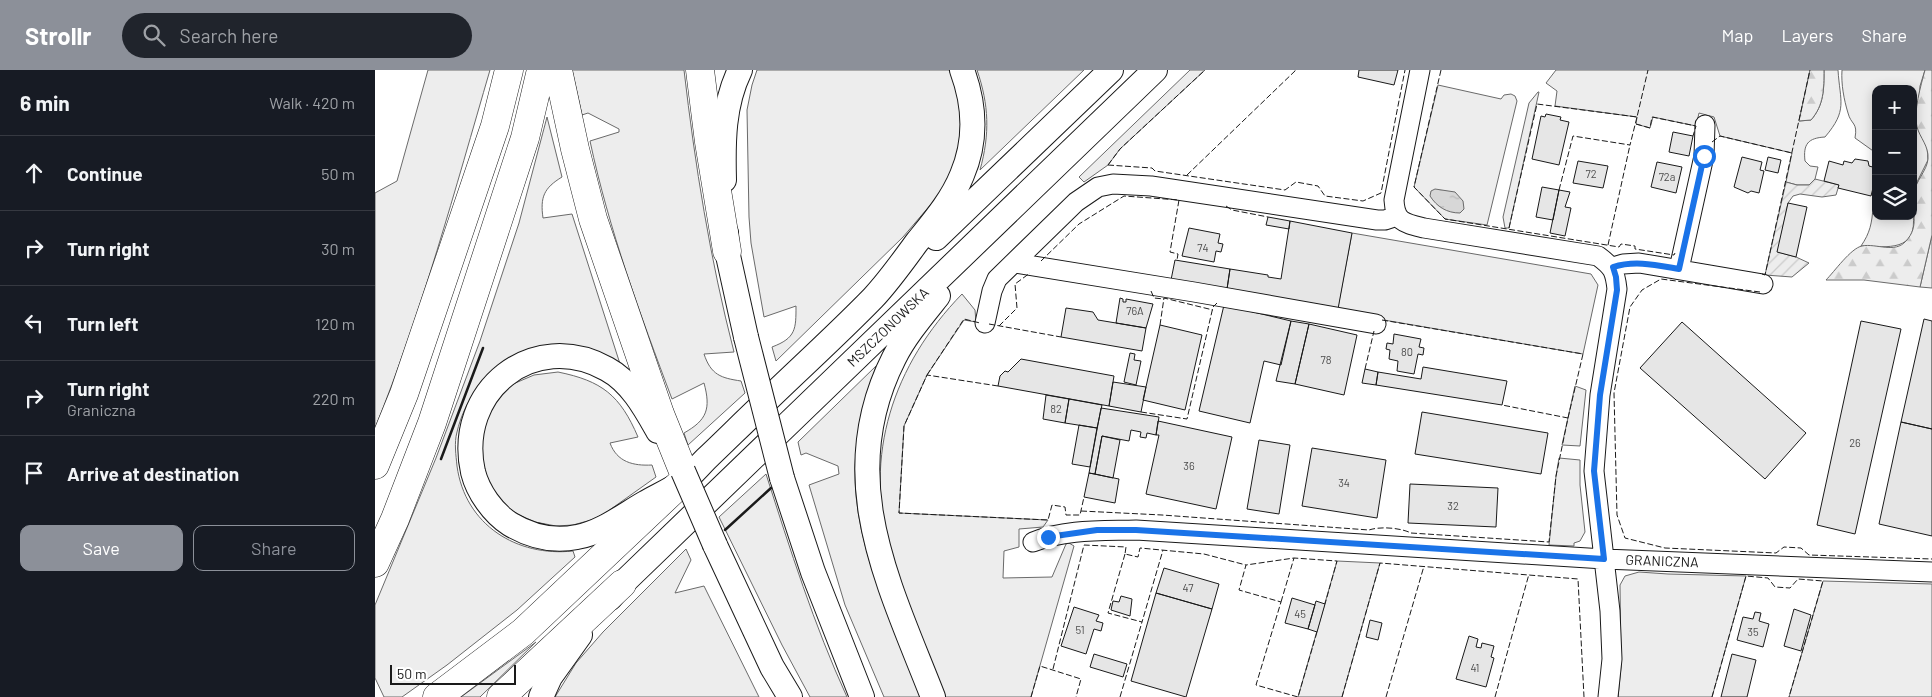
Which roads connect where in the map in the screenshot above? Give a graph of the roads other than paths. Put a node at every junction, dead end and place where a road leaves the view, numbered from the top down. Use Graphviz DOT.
graph roads {
  1 [pos="509,70"];
  2 [pos="541,70"];
  3 [pos="558,70"];
  4 [pos="700,70"];
  5 [pos="740,70"];
  6 [pos="962,70"];
  7 [pos="1111,70"];
  8 [pos="1155,70"];
  9 [pos="1420,70"];
  10 [pos="1705,125"];
  11 [pos="1397,216"];
  12 [pos="995,224"];
  13 [pos="727,250"];
  14 [pos="1015,263"];
  15 [pos="1613,267"];
  16 [pos="1679,269"];
  17 [pos="1763,284"];
  18 [pos="875,296"];
  19 [pos="985,323"];
  20 [pos="1376,324"];
  21 [pos="657,418"];
  22 [pos="375,465"];
  23 [pos="683,476"];
  24 [pos="1033,542"];
  25 [pos="1604,559"];
  26 [pos="375,564"];
  27 [pos="1932,572"];
  28 [pos="622,584"];
  29 [pos="772,667"];
  30 [pos="437,697"];
  31 [pos="501,697"];
  32 [pos="541,697"];
  33 [pos="780,697"];
  34 [pos="790,697"];
  35 [pos="862,697"];
  36 [pos="933,697"];
  37 [pos="1608,697"];
  1 -- 22 [label="highway"];
  2 -- 26 [label="highway"];
  3 -- 21 [label="highway"];
  4 -- 13 [label="highway"];
  5 -- 13 [label="main road"];
  6 -- 18 [label="main road"];
  7 -- 18 [label="main road"];
  8 -- 12 [label="main road, MSZCZONOWSKA"];
  9 -- 11 [label="street"];
  10 -- 16 [label="street"];
  11 -- 14 [label="street"];
  11 -- 15 [label="street"];
  12 -- 28 [label="main road, MSZCZONOWSKA"];
  12 -- 36 [label="main road"];
  13 -- 35 [label="main road, bridge"];
  14 -- 19 [label="street"];
  14 -- 20 [label="street"];
  15 -- 16 [label="street"];
  15 -- 25 [label="street"];
  16 -- 17 [label="street"];
  18 -- 23 [label="main road"];
  21 -- 23 [label="highway"];
  21 -- 23 [label="main road"];
  23 -- 29 [label="main road, bridge"];
  23 -- 30 [label="highway"];
  24 -- 25 [label="street, GRANICZNA"];
  25 -- 27 [label="street, GRANICZNA"];
  25 -- 37 [label="street"];
  28 -- 31 [label="highway"];
  28 -- 32 [label="main road, MSZCZONOWSKA"];
  29 -- 33 [label="main road"];
  29 -- 34 [label="main road"];
}
